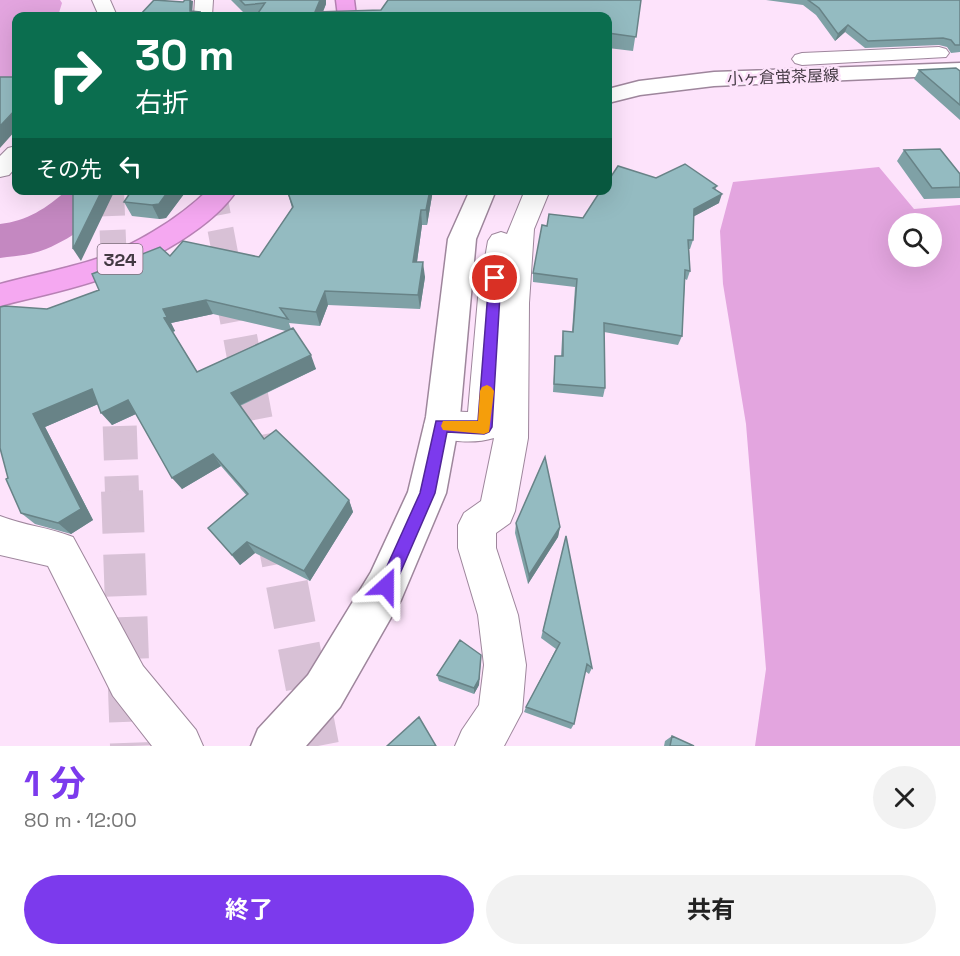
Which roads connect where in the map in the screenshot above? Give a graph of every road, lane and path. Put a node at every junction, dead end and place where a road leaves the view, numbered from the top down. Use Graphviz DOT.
graph roads {
  1 [pos="939,53"];
  2 [pos="802,60"];
  3 [pos="960,69"];
  4 [pos="612,95"];
  5 [pos="12,157"];
  6 [pos="0,170"];
  7 [pos="219,195"];
  8 [pos="481,195"];
  9 [pos="517,195"];
  10 [pos="536,195"];
  11 [pos="0,295"];
  12 [pos="441,425"];
  13 [pos="0,534"];
  14 [pos="180,746"];
  15 [pos="275,746"];
  16 [pos="478,746"];
  1 -- 2 [label="street"];
  3 -- 4 [label="street, 小ヶ倉蛍茶屋線"];
  5 -- 6 [label="street"];
  7 -- 11 [label="highway, 324"];
  8 -- 12 [label="street"];
  9 -- 12 [label="street"];
  10 -- 16 [label="street"];
  12 -- 15 [label="street"];
  13 -- 14 [label="street"];
}
